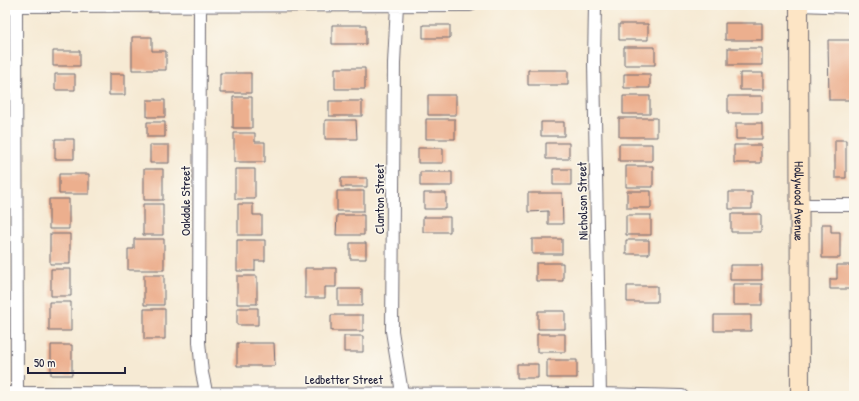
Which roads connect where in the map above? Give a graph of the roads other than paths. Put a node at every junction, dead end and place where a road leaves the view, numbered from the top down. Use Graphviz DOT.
graph roads {
  1 [pos="397,5"];
  2 [pos="470,5"];
  3 [pos="595,5"];
  4 [pos="799,5"];
  5 [pos="13,6"];
  6 [pos="200,6"];
  7 [pos="854,7"];
  8 [pos="799,205"];
  9 [pos="854,205"];
  10 [pos="13,394"];
  11 [pos="404,394"];
  12 [pos="206,395"];
  13 [pos="600,395"];
  14 [pos="682,396"];
  15 [pos="800,396"];
  1 -- 2 [label="street"];
  1 -- 6 [label="street"];
  1 -- 11 [label="street, Clanton Street"];
  3 -- 13 [label="street, Nicholson Street"];
  4 -- 7 [label="street"];
  4 -- 8 [label="main road, Hollywood Avenue"];
  5 -- 6 [label="street"];
  5 -- 10 [label="street"];
  6 -- 12 [label="street, Oakdale Street"];
  8 -- 9 [label="street"];
  8 -- 15 [label="main road, Hollywood Avenue"];
  10 -- 12 [label="street, Ledbetter Street"];
  11 -- 12 [label="street, Ledbetter Street"];
  11 -- 13 [label="street, Ledbetter Street"];
  13 -- 14 [label="street, Ledbetter Street"];
}
